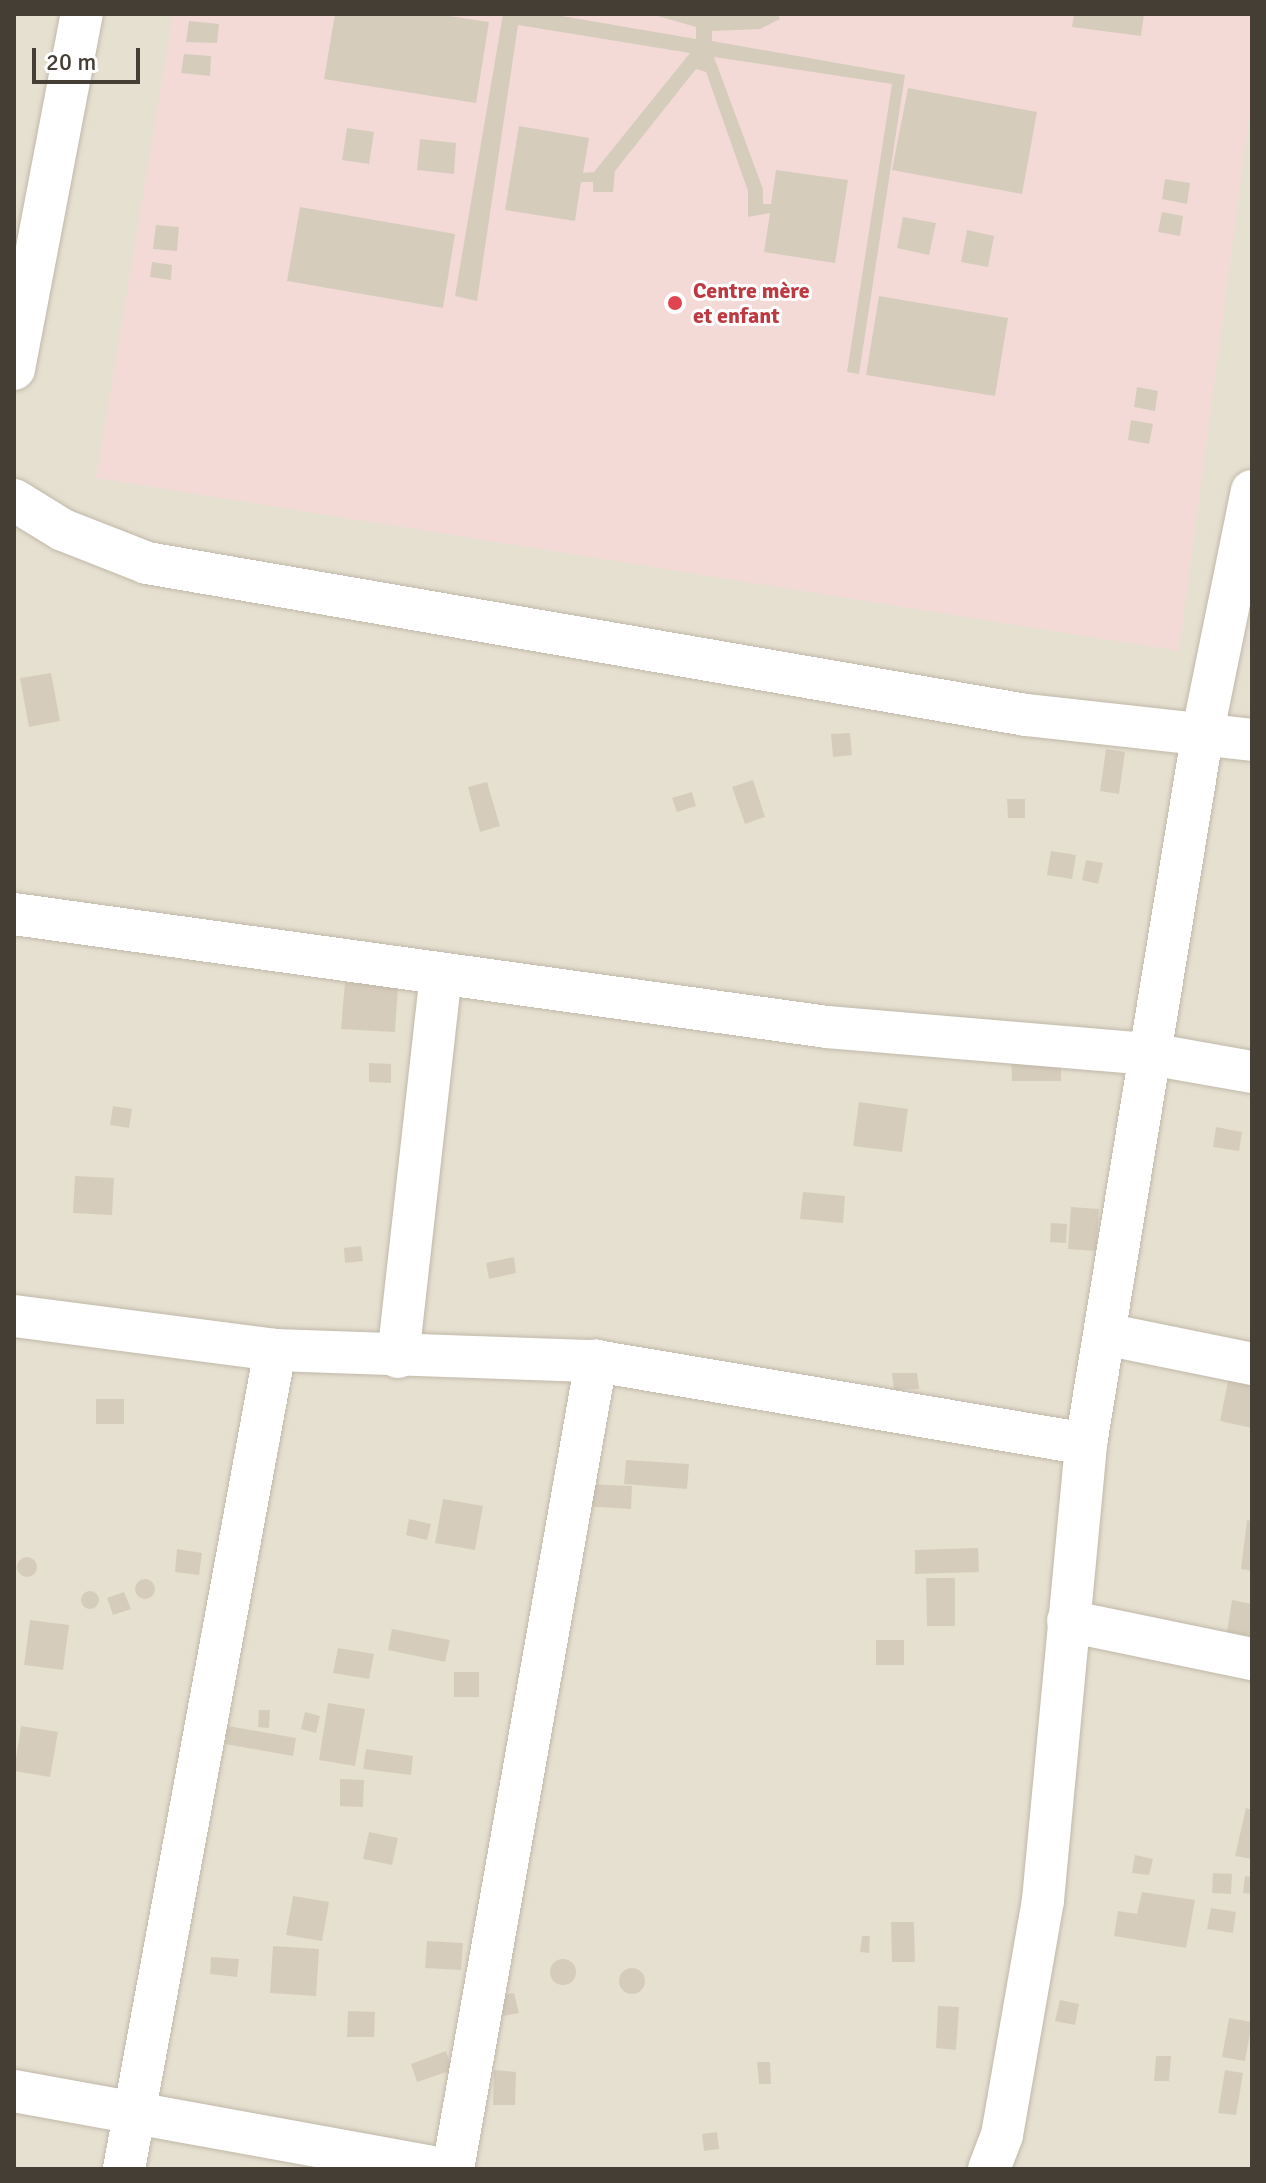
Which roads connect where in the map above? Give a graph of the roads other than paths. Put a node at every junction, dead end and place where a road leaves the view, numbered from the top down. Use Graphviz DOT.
graph roads {
  1 [pos="82,14"];
  2 [pos="31,193"];
  3 [pos="14,369"];
  4 [pos="1252,491"];
  5 [pos="14,500"];
  6 [pos="1203,731"];
  7 [pos="1252,740"];
  8 [pos="14,914"];
  9 [pos="441,976"];
  10 [pos="1150,1054"];
  11 [pos="1252,1072"];
  12 [pos="14,1316"];
  13 [pos="1105,1334"];
  14 [pos="275,1350"];
  15 [pos="398,1357"];
  16 [pos="596,1361"];
  17 [pos="1252,1364"];
  18 [pos="1086,1444"];
  19 [pos="1068,1621"];
  20 [pos="1252,1659"];
  21 [pos="14,2091"];
  22 [pos="134,2113"];
  23 [pos="124,2169"];
  24 [pos="443,2169"];
  25 [pos="453,2169"];
  26 [pos="989,2169"];
  1 -- 2 [label="street"];
  2 -- 3 [label="street"];
  4 -- 6 [label="street"];
  5 -- 6 [label="street"];
  6 -- 7 [label="street"];
  6 -- 10 [label="street"];
  8 -- 9 [label="street"];
  9 -- 10 [label="street"];
  9 -- 15 [label="street"];
  10 -- 11 [label="street"];
  10 -- 13 [label="street"];
  12 -- 14 [label="street"];
  13 -- 17 [label="street"];
  13 -- 18 [label="street"];
  14 -- 15 [label="street"];
  14 -- 22 [label="street"];
  15 -- 16 [label="street"];
  16 -- 18 [label="street"];
  16 -- 25 [label="street"];
  18 -- 19 [label="street"];
  19 -- 20 [label="street"];
  19 -- 26 [label="street"];
  21 -- 22 [label="street"];
  22 -- 23 [label="street"];
  22 -- 24 [label="street"];
}
